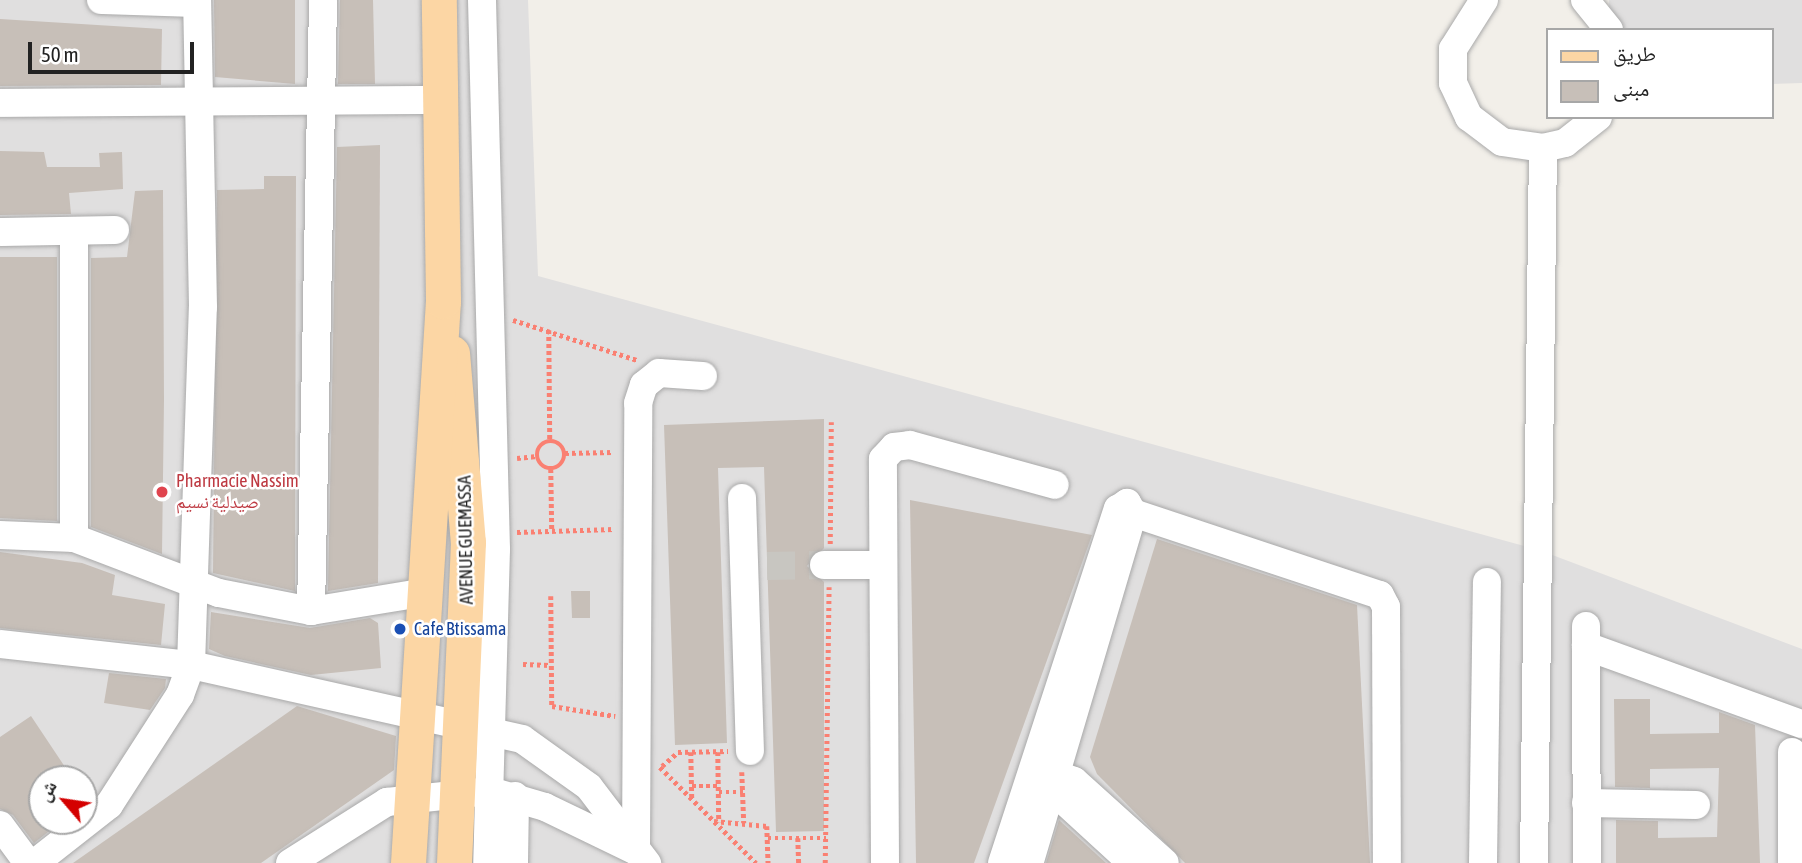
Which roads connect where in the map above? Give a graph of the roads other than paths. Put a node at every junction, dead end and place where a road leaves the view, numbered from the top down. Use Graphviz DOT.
graph roads {
  1 [pos="101,0"];
  2 [pos="323,0"];
  3 [pos="439,0"];
  4 [pos="482,0"];
  5 [pos="1484,0"];
  6 [pos="1585,0"];
  7 [pos="197,1"];
  8 [pos="1607,28"];
  9 [pos="440,100"];
  10 [pos="0,103"];
  11 [pos="324,103"];
  12 [pos="200,105"];
  13 [pos="1595,119"];
  14 [pos="1543,148"];
  15 [pos="115,230"];
  16 [pos="0,232"];
  17 [pos="74,232"];
  18 [pos="443,301"];
  19 [pos="704,376"];
  20 [pos="1055,485"];
  21 [pos="742,498"];
  22 [pos="0,535"];
  23 [pos="74,538"];
  24 [pos="827,565"];
  25 [pos="883,565"];
  26 [pos="1487,582"];
  27 [pos="197,583"];
  28 [pos="426,592"];
  29 [pos="311,611"];
  30 [pos="2,646"];
  31 [pos="191,665"];
  32 [pos="417,713"];
  33 [pos="1802,724"];
  34 [pos="478,727"];
  35 [pos="746,751"];
  36 [pos="1792,752"];
  37 [pos="1042,780"];
  38 [pos="488,793"];
  39 [pos="411,796"];
  40 [pos="1586,803"];
  41 [pos="1696,805"];
  42 [pos="0,825"];
  43 [pos="642,857"];
  44 [pos="28,863"];
  45 [pos="35,863"];
  46 [pos="290,863"];
  47 [pos="408,863"];
  48 [pos="454,863"];
  49 [pos="487,863"];
  50 [pos="514,863"];
  51 [pos="885,863"];
  52 [pos="1002,863"];
  53 [pos="1029,863"];
  54 [pos="1132,863"];
  55 [pos="1165,863"];
  56 [pos="1387,863"];
  57 [pos="1483,863"];
  58 [pos="1534,863"];
  59 [pos="1587,863"];
  60 [pos="1792,863"];
  1 -- 7 [label="street"];
  2 -- 11 [label="street"];
  3 -- 9 [label="main road, AVENUE GUEMASSA"];
  4 -- 34 [label="street"];
  5 -- 14 [label="street"];
  6 -- 8 [label="street"];
  7 -- 12 [label="street"];
  9 -- 11 [label="street"];
  9 -- 18 [label="main road, AVENUE GUEMASSA"];
  10 -- 12 [label="street"];
  11 -- 12 [label="street"];
  11 -- 29 [label="street"];
  12 -- 27 [label="street"];
  13 -- 14 [label="street"];
  14 -- 58 [label="street"];
  15 -- 17 [label="street"];
  16 -- 17 [label="street"];
  17 -- 23 [label="street"];
  18 -- 28 [label="main road, AVENUE GUEMASSA"];
  18 -- 34 [label="main road, AVENUE GUEMASSA"];
  19 -- 43 [label="street"];
  20 -- 25 [label="street"];
  21 -- 35 [label="street"];
  22 -- 23 [label="street"];
  23 -- 27 [label="street"];
  24 -- 25 [label="street"];
  25 -- 51 [label="street"];
  26 -- 57 [label="street"];
  27 -- 29 [label="street"];
  27 -- 31 [label="street"];
  28 -- 29 [label="street"];
  28 -- 32 [label="main road, AVENUE GUEMASSA"];
  30 -- 31 [label="street"];
  31 -- 32 [label="street"];
  31 -- 45 [label="street"];
  32 -- 34 [label="street"];
  32 -- 39 [label="main road, AVENUE GUEMASSA"];
  33 -- 40 [label="street"];
  34 -- 38 [label="main road, AVENUE GUEMASSA"];
  34 -- 43 [label="street"];
  36 -- 60 [label="street"];
  37 -- 52 [label="street"];
  37 -- 53 [label="street"];
  37 -- 54 [label="street"];
  37 -- 55 [label="street"];
  37 -- 56 [label="street"];
  38 -- 39 [label="street"];
  38 -- 43 [label="street"];
  38 -- 48 [label="main road, AVENUE GUEMASSA"];
  38 -- 49 [label="street"];
  38 -- 50 [label="street"];
  39 -- 46 [label="street"];
  39 -- 47 [label="main road, AVENUE GUEMASSA"];
  40 -- 41 [label="street"];
  40 -- 59 [label="street"];
  42 -- 44 [label="street"];
}
